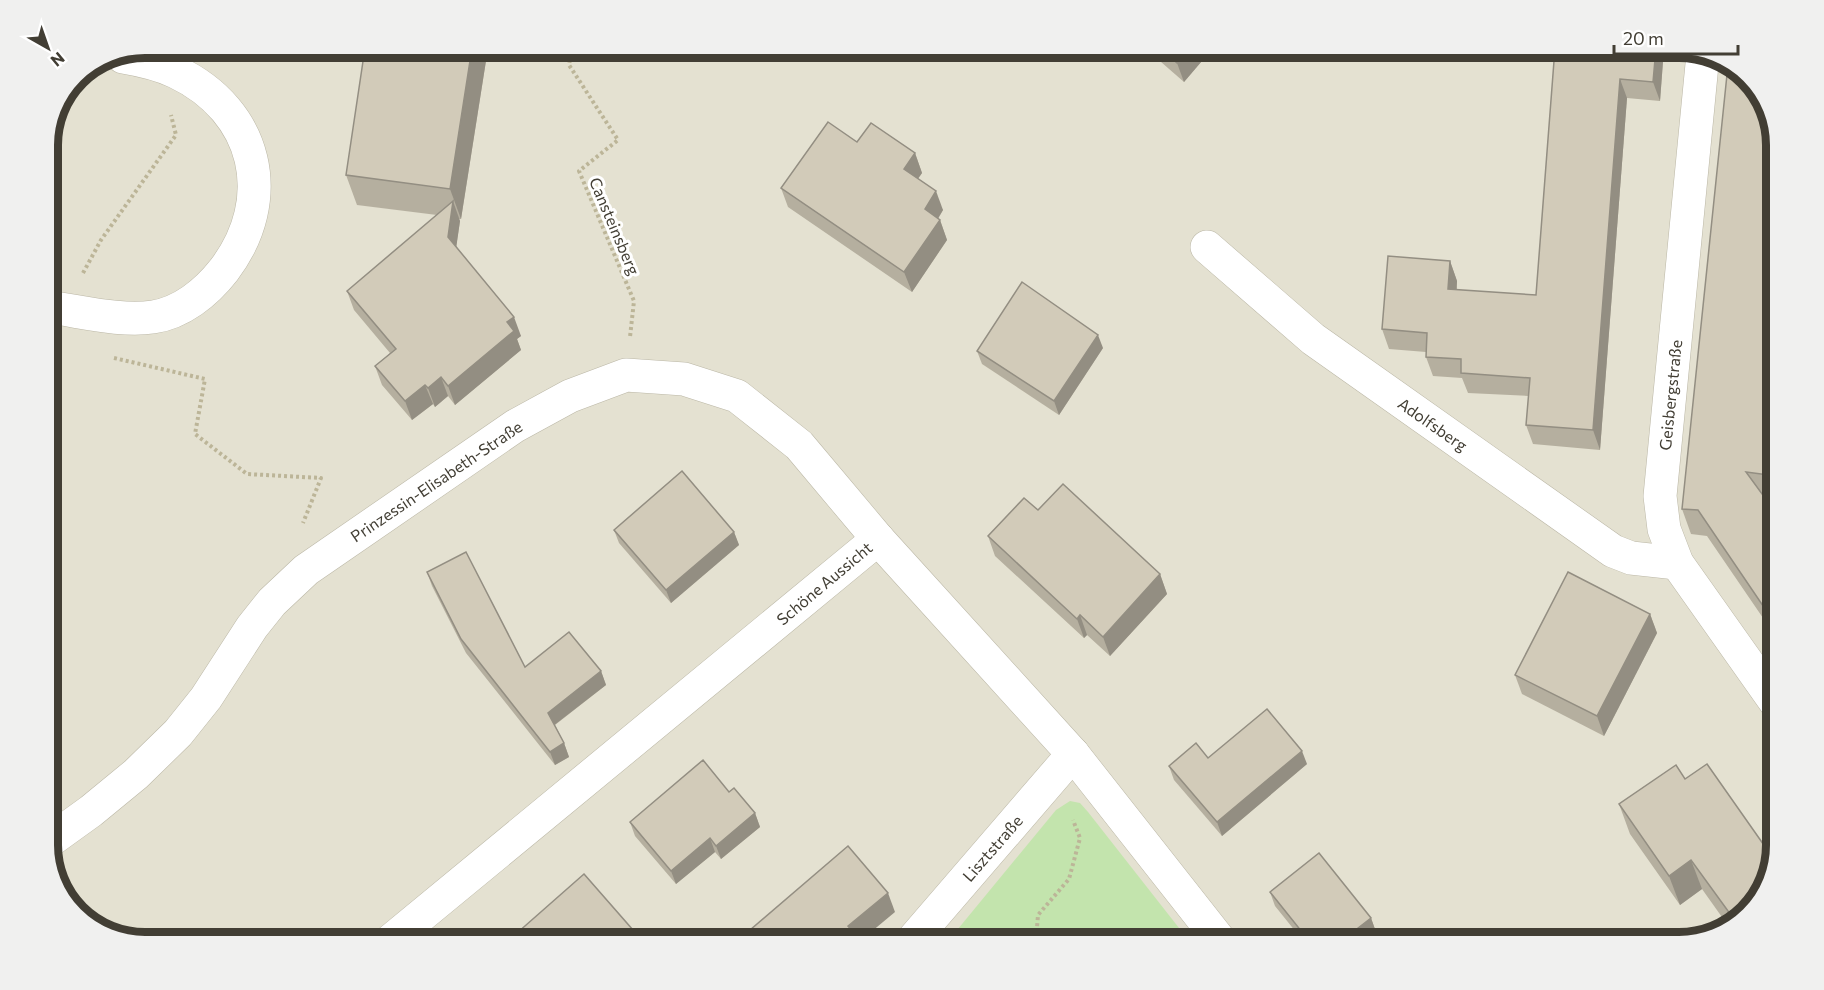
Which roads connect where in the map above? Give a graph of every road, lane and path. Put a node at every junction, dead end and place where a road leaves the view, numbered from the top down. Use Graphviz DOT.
graph roads {
  1 [pos="570,58"];
  2 [pos="134,59"];
  3 [pos="1702,62"];
  4 [pos="176,135"];
  5 [pos="1207,247"];
  6 [pos="59,305"];
  7 [pos="59,308"];
  8 [pos="110,357"];
  9 [pos="626,375"];
  10 [pos="301,530"];
  11 [pos="878,539"];
  12 [pos="1677,563"];
  13 [pos="1766,689"];
  14 [pos="1065,764"];
  15 [pos="59,834"];
  16 [pos="401,932"];
  17 [pos="920,932"];
  18 [pos="1037,932"];
  19 [pos="1212,932"];
  1 -- 9 [label="path, Cansteinsberg"];
  2 -- 7 [label="street"];
  3 -- 12 [label="street, Geisbergstraße"];
  4 -- 6 [label="path"];
  5 -- 12 [label="street, Adolfsberg"];
  8 -- 10 [label="path"];
  9 -- 11 [label="street, Prinzessin-Elisabeth-Straße"];
  9 -- 15 [label="street, Prinzessin-Elisabeth-Straße"];
  11 -- 14 [label="street, Schöne Aussicht"];
  11 -- 16 [label="street, Schöne Aussicht"];
  12 -- 13 [label="street, Geisbergstraße"];
  14 -- 17 [label="street, Lisztstraße"];
  14 -- 18 [label="path"];
  14 -- 19 [label="street, Schöne Aussicht"];
}
